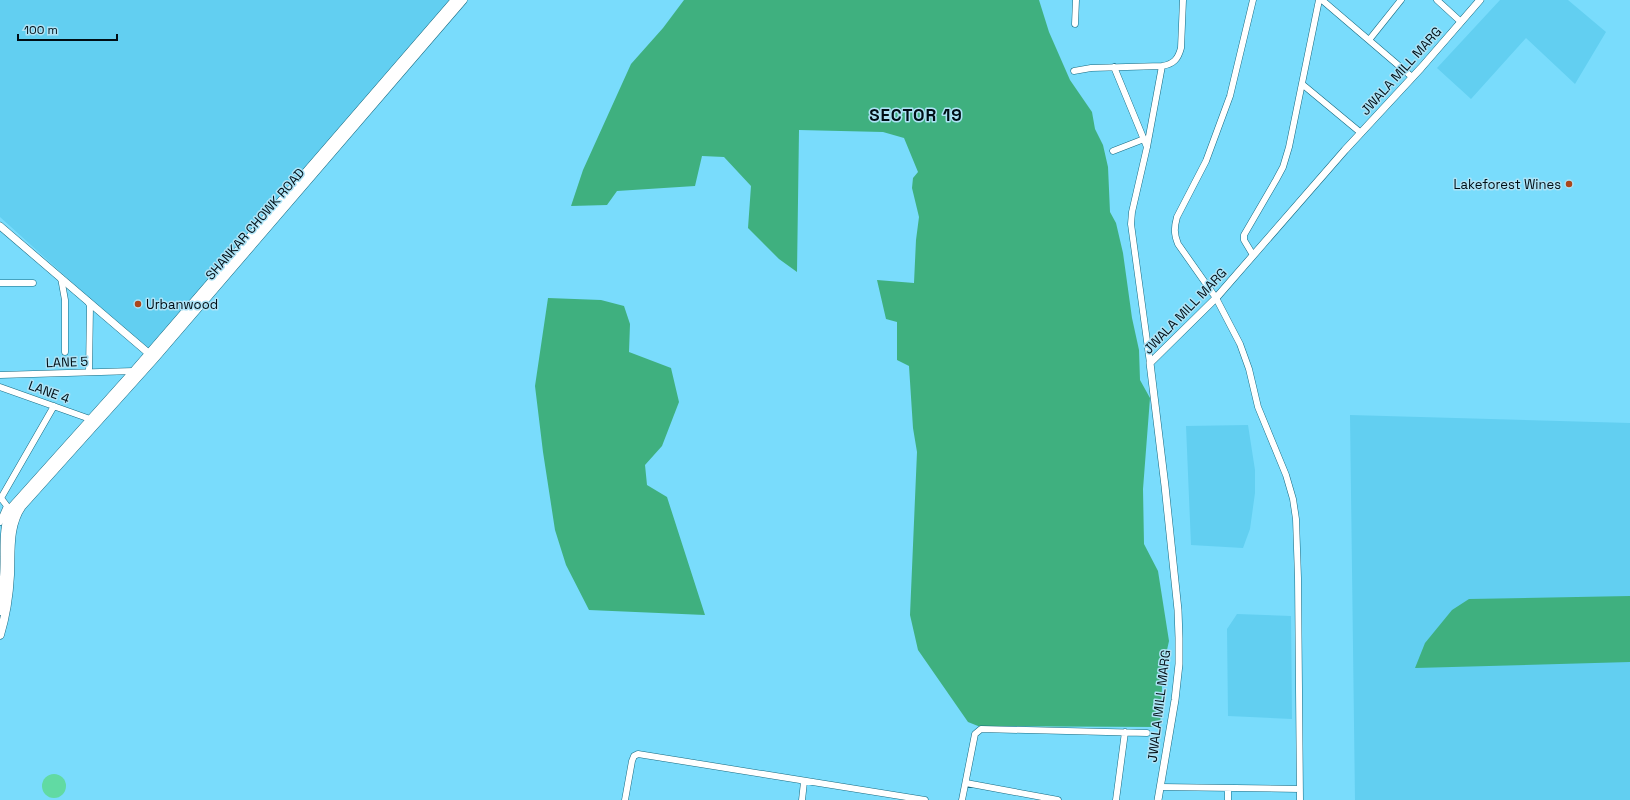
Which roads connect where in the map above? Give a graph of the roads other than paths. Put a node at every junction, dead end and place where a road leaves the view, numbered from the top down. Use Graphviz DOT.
graph roads {
  1 [pos="456,0"];
  2 [pos="463,0"];
  3 [pos="1076,0"];
  4 [pos="1183,0"];
  5 [pos="1253,0"];
  6 [pos="1320,0"];
  7 [pos="1401,0"];
  8 [pos="1437,0"];
  9 [pos="1480,0"];
  10 [pos="1461,22"];
  11 [pos="1075,24"];
  12 [pos="1369,40"];
  13 [pos="1162,66"];
  14 [pos="1114,67"];
  15 [pos="1074,71"];
  16 [pos="1412,77"];
  17 [pos="1302,84"];
  18 [pos="1361,133"];
  19 [pos="1144,139"];
  20 [pos="1147,147"];
  21 [pos="1113,151"];
  22 [pos="0,226"];
  23 [pos="1254,255"];
  24 [pos="61,278"];
  25 [pos="0,283"];
  26 [pos="33,283"];
  27 [pos="1216,298"];
  28 [pos="88,301"];
  29 [pos="66,352"];
  30 [pos="148,353"];
  31 [pos="155,358"];
  32 [pos="1150,363"];
  33 [pos="134,371"];
  34 [pos="89,372"];
  35 [pos="0,375"];
  36 [pos="0,387"];
  37 [pos="54,406"];
  38 [pos="90,418"];
  39 [pos="0,522"];
  40 [pos="0,610"];
  41 [pos="0,635"];
  42 [pos="1126,732"];
  43 [pos="1146,733"];
  44 [pos="804,782"];
  45 [pos="966,783"];
  46 [pos="1161,787"];
  47 [pos="1228,788"];
  48 [pos="1300,789"];
  49 [pos="1015,792"];
  50 [pos="904,799"];
  51 [pos="625,800"];
  52 [pos="802,800"];
  53 [pos="925,800"];
  54 [pos="962,800"];
  55 [pos="1013,800"];
  56 [pos="1058,800"];
  57 [pos="1116,800"];
  58 [pos="1158,800"];
  59 [pos="1228,800"];
  60 [pos="1300,800"];
  1 -- 30 [label="main road, SHANKAR CHOWK ROAD"];
  2 -- 31 [label="main road, SHANKAR CHOWK ROAD"];
  3 -- 11 [label="street"];
  4 -- 13 [label="street"];
  5 -- 27 [label="street"];
  6 -- 12 [label="street"];
  6 -- 17 [label="street"];
  7 -- 12 [label="street"];
  8 -- 10 [label="street"];
  9 -- 10 [label="street, JWALA MILL MARG"];
  10 -- 16 [label="street, JWALA MILL MARG"];
  12 -- 16 [label="street"];
  13 -- 14 [label="street"];
  13 -- 20 [label="street"];
  14 -- 15 [label="street"];
  14 -- 19 [label="street"];
  16 -- 18 [label="street, JWALA MILL MARG"];
  17 -- 18 [label="street"];
  17 -- 23 [label="street"];
  18 -- 23 [label="street, JWALA MILL MARG"];
  19 -- 20 [label="street"];
  19 -- 21 [label="street"];
  20 -- 32 [label="street"];
  22 -- 24 [label="street"];
  23 -- 27 [label="street, JWALA MILL MARG"];
  24 -- 28 [label="street"];
  24 -- 29 [label="street"];
  25 -- 26 [label="street"];
  27 -- 32 [label="street, JWALA MILL MARG"];
  27 -- 48 [label="street"];
  28 -- 30 [label="street"];
  28 -- 34 [label="street"];
  30 -- 31 [label="street"];
  30 -- 33 [label="main road, SHANKAR CHOWK ROAD"];
  31 -- 41 [label="main road, SHANKAR CHOWK ROAD"];
  32 -- 46 [label="street, JWALA MILL MARG"];
  33 -- 34 [label="street, LANE 5"];
  33 -- 38 [label="main road, SHANKAR CHOWK ROAD"];
  34 -- 35 [label="street, LANE 5"];
  36 -- 37 [label="street, LANE 4"];
  37 -- 38 [label="street, LANE 4"];
  37 -- 39 [label="street"];
  38 -- 40 [label="main road, SHANKAR CHOWK ROAD"];
  42 -- 43 [label="street"];
  42 -- 45 [label="street"];
  42 -- 57 [label="street"];
  44 -- 50 [label="street"];
  44 -- 51 [label="street"];
  44 -- 52 [label="street"];
  45 -- 49 [label="street"];
  45 -- 54 [label="street"];
  46 -- 47 [label="street"];
  46 -- 58 [label="street, JWALA MILL MARG"];
  47 -- 48 [label="street"];
  47 -- 59 [label="street"];
  48 -- 60 [label="street"];
  49 -- 55 [label="street"];
  49 -- 56 [label="street"];
  50 -- 53 [label="street"];
}
